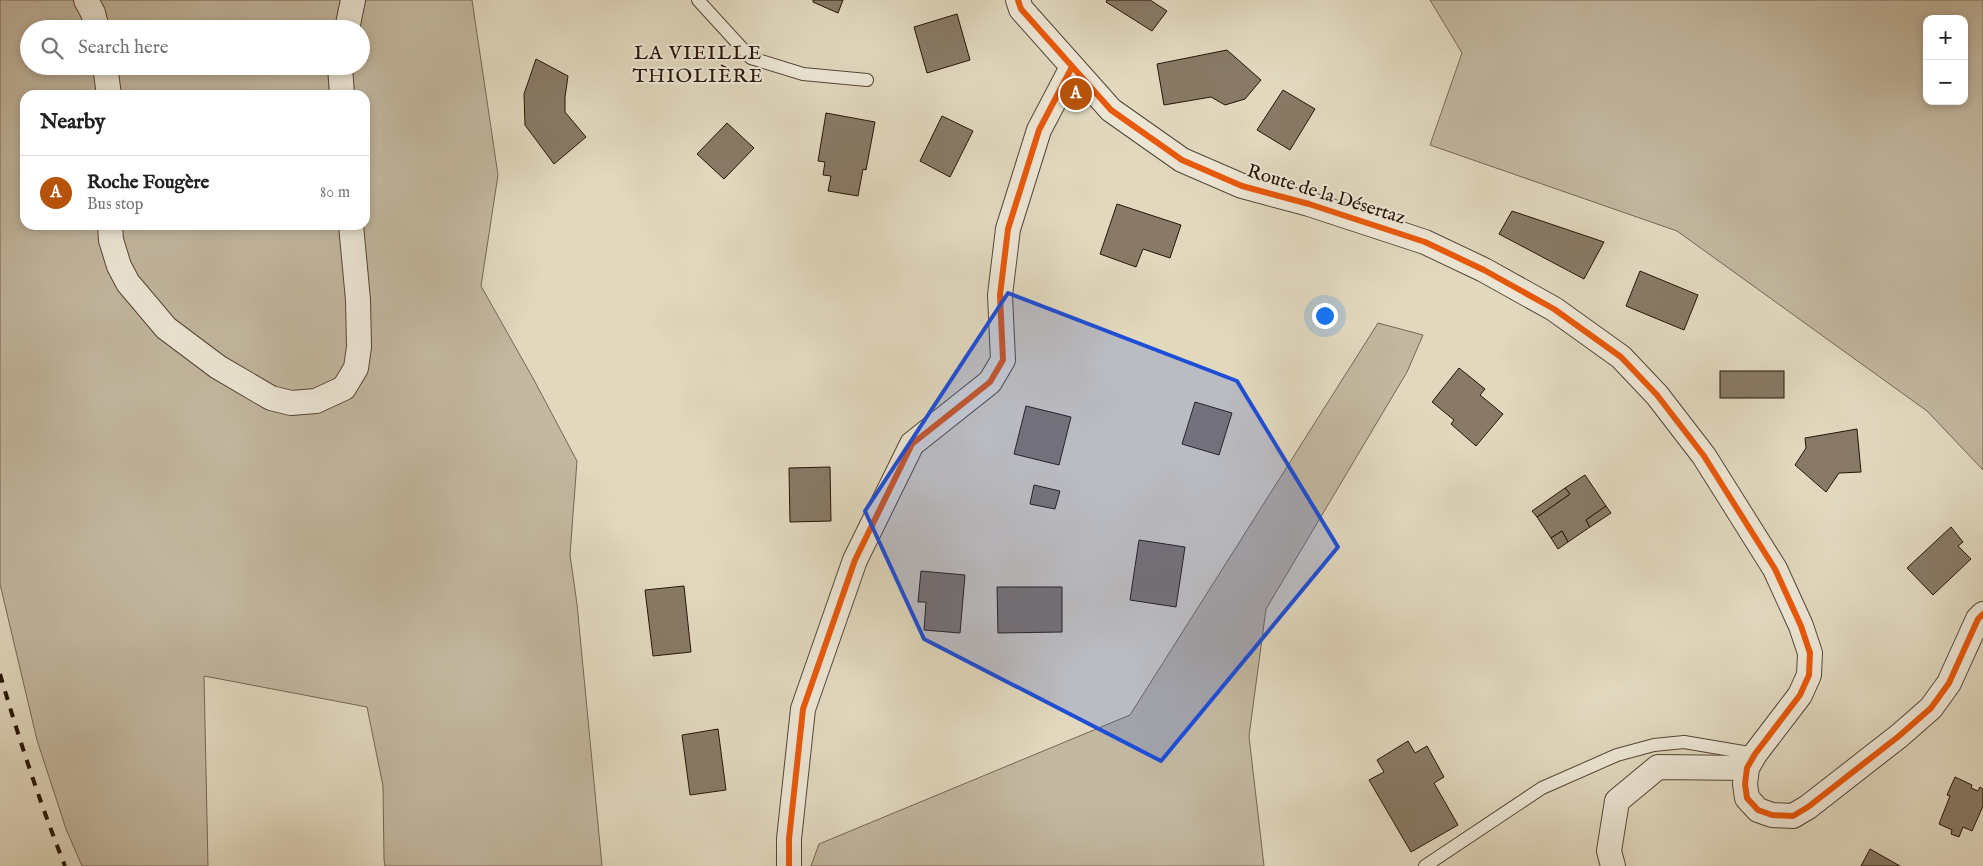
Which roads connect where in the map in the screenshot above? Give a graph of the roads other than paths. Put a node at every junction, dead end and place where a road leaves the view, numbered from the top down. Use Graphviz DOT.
graph roads {
  1 [pos="86,0"];
  2 [pos="353,0"];
  3 [pos="698,0"];
  4 [pos="1018,0"];
  5 [pos="95,20"];
  6 [pos="349,20"];
  7 [pos="1072,67"];
  8 [pos="106,75"];
  9 [pos="341,75"];
  10 [pos="867,80"];
  11 [pos="108,90"];
  12 [pos="342,90"];
  13 [pos="110,230"];
  14 [pos="351,230"];
  15 [pos="1983,614"];
  16 [pos="1751,761"];
  17 [pos="789,866"];
  18 [pos="1425,866"];
  19 [pos="1613,866"];
  1 -- 5 [label="street"];
  2 -- 6 [label="street"];
  3 -- 10 [label="lane"];
  4 -- 7 [label="street, Route de la Désertaz"];
  7 -- 16 [label="street, Route de la Désertaz"];
  7 -- 17 [label="street"];
  8 -- 11 [label="street"];
  9 -- 12 [label="street"];
  13 -- 14 [label="street"];
  15 -- 16 [label="street"];
  16 -- 18 [label="lane"];
  16 -- 19 [label="street"];
}
